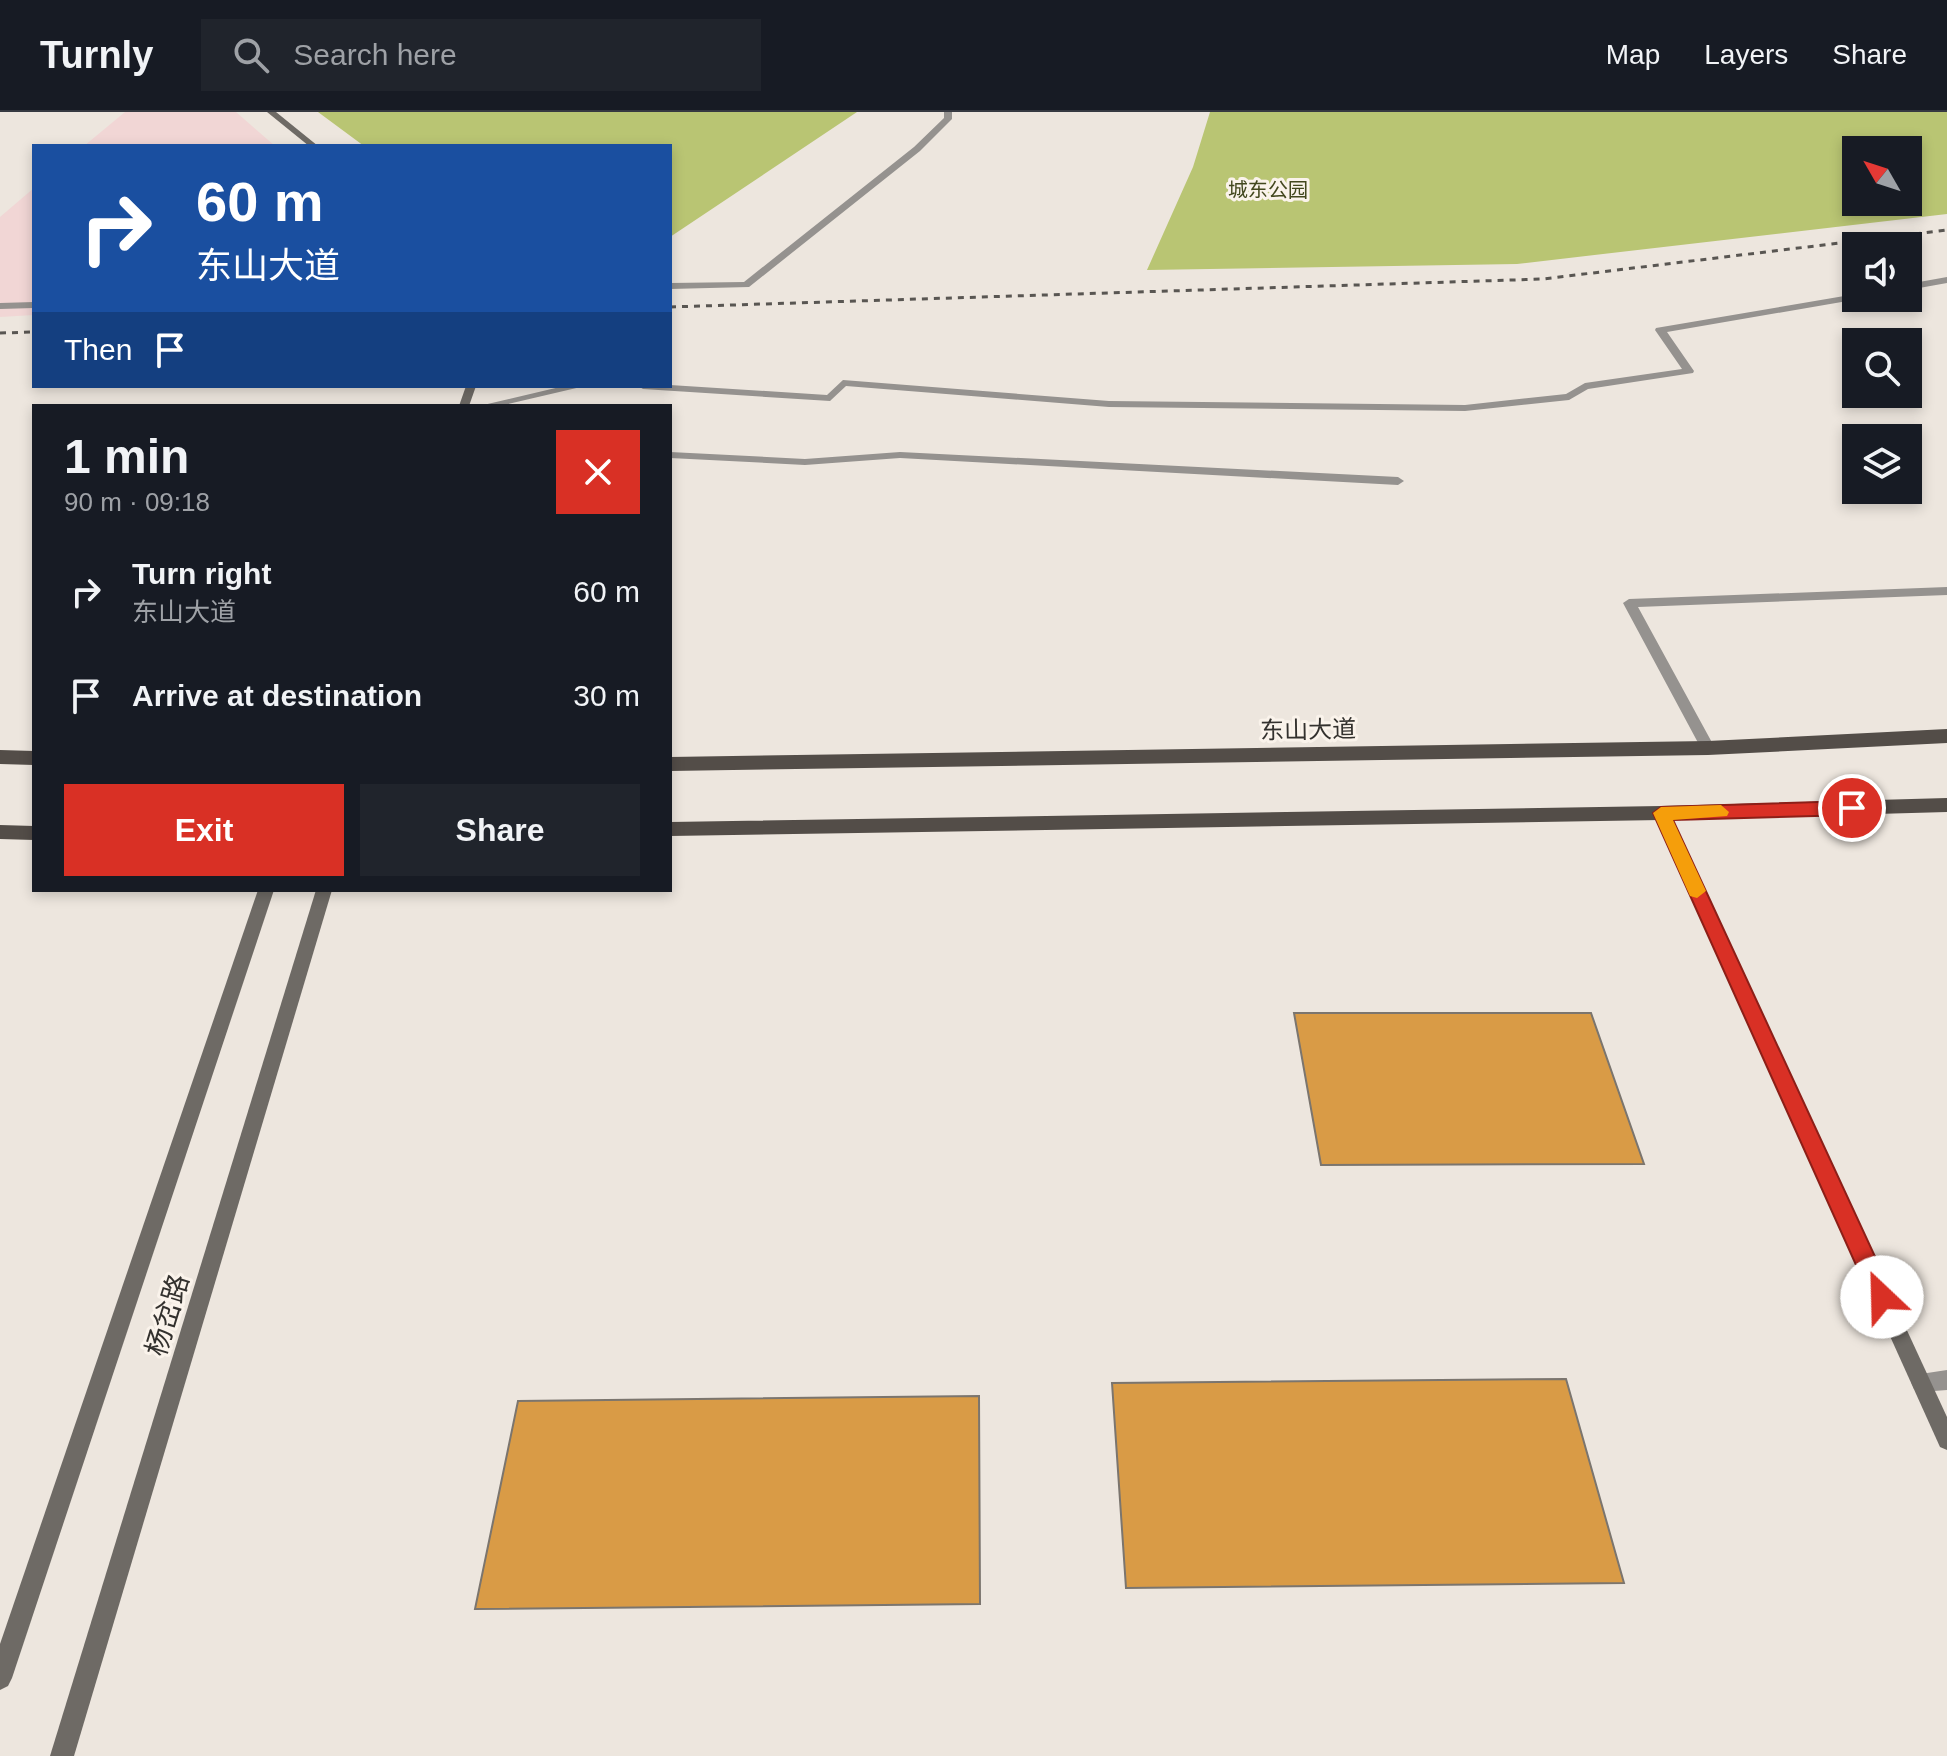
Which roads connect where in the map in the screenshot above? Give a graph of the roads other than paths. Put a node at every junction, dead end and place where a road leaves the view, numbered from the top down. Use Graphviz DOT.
graph roads {
  1 [pos="271,112"];
  2 [pos="948,112"];
  3 [pos="311,144"];
  4 [pos="1947,280"];
  5 [pos="1922,284"];
  6 [pos="672,286"];
  7 [pos="1842,299"];
  8 [pos="32,305"];
  9 [pos="0,306"];
  10 [pos="570,388"];
  11 [pos="672,388"];
  12 [pos="494,404"];
  13 [pos="672,455"];
  14 [pos="1398,481"];
  15 [pos="1947,591"];
  16 [pos="1947,736"];
  17 [pos="1708,748"];
  18 [pos="0,757"];
  19 [pos="32,758"];
  20 [pos="672,764"];
  21 [pos="1947,805"];
  22 [pos="1661,813"];
  23 [pos="672,829"];
  24 [pos="0,832"];
  25 [pos="32,833"];
  26 [pos="265,892"];
  27 [pos="323,892"];
  28 [pos="1947,1380"];
  29 [pos="1921,1382"];
  30 [pos="1947,1440"];
  31 [pos="0,1678"];
  32 [pos="62,1756"];
  1 -- 3 [label="main road"];
  2 -- 6 [label="street"];
  4 -- 5 [label="street"];
  7 -- 11 [label="street"];
  8 -- 9 [label="street"];
  10 -- 12 [label="street"];
  13 -- 14 [label="street"];
  15 -- 17 [label="street"];
  16 -- 17 [label="main road, 东山大道"];
  17 -- 20 [label="main road, 东山大道"];
  18 -- 19 [label="main road"];
  21 -- 22 [label="main road"];
  22 -- 23 [label="main road"];
  22 -- 29 [label="main road"];
  24 -- 25 [label="main road"];
  26 -- 31 [label="main road, 杨岔路"];
  27 -- 32 [label="main road, 杨岔路"];
  28 -- 29 [label="street"];
  29 -- 30 [label="main road"];
}
